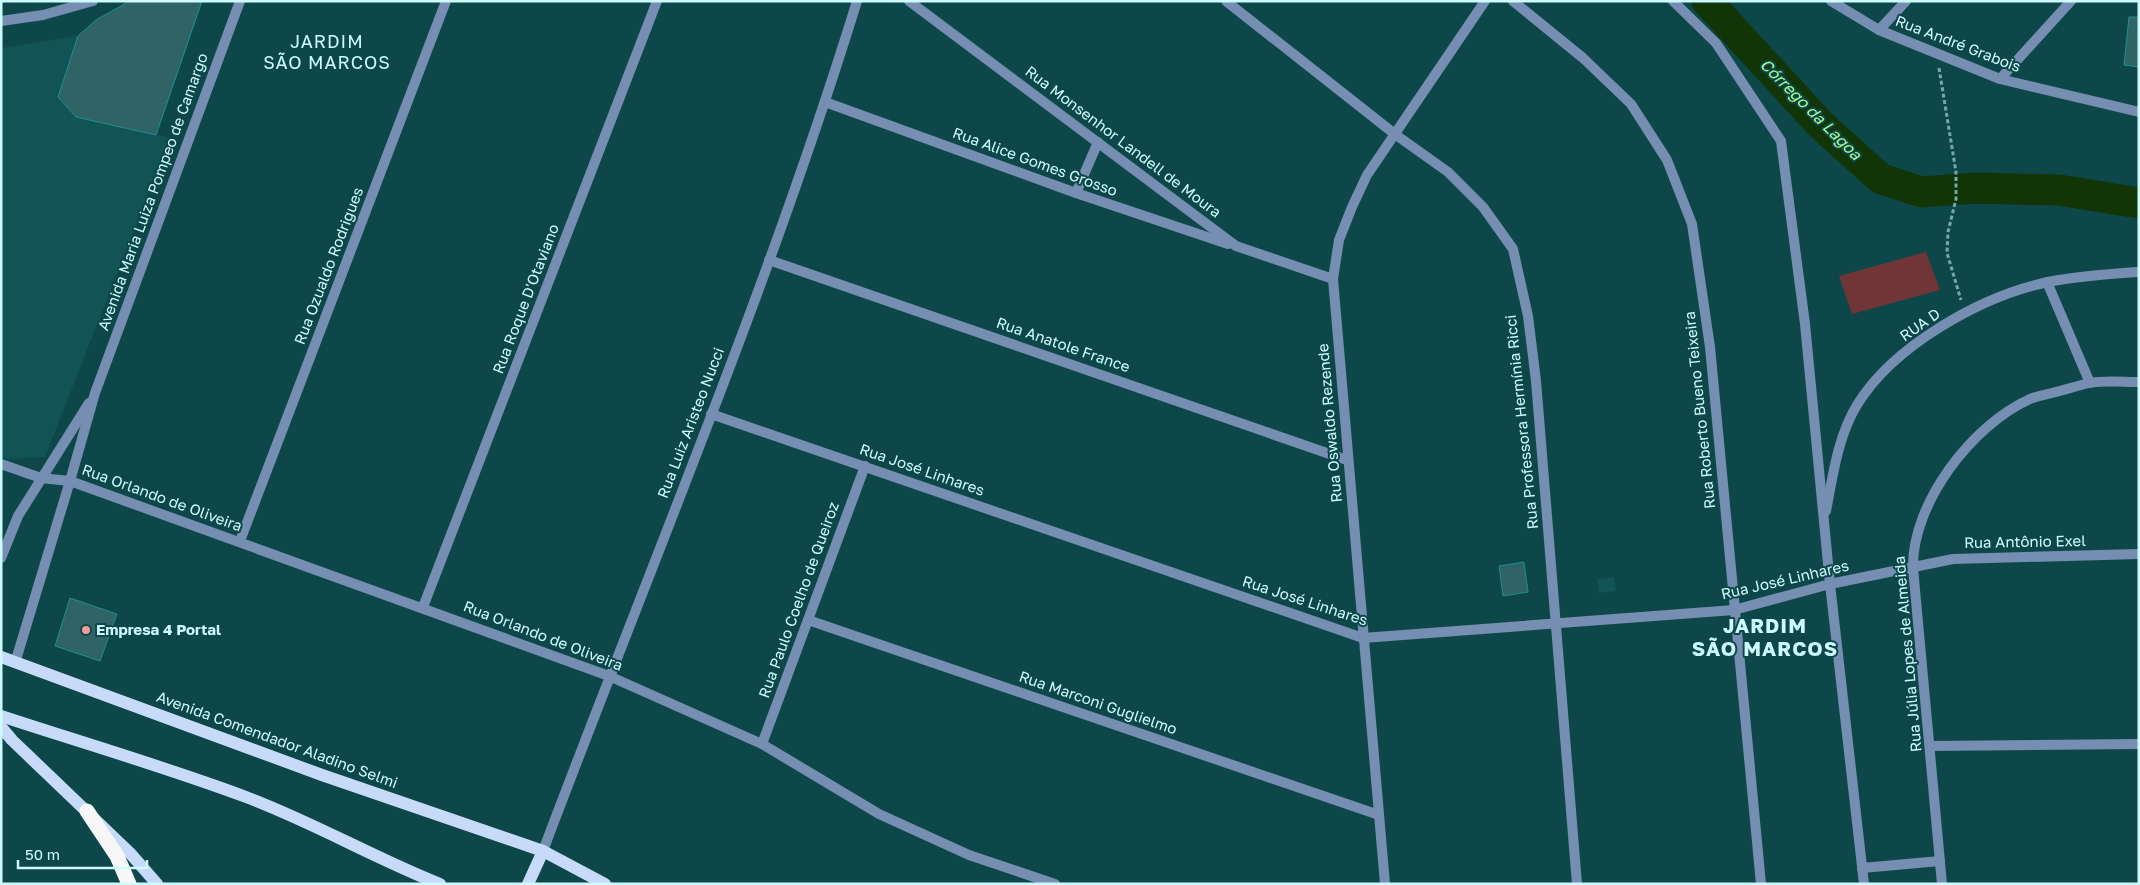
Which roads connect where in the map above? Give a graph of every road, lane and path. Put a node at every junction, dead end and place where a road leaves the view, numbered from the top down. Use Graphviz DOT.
graph roads {
  1 [pos="93,1"];
  2 [pos="240,1"];
  3 [pos="446,1"];
  4 [pos="657,1"];
  5 [pos="857,1"];
  6 [pos="909,1"];
  7 [pos="1226,1"];
  8 [pos="1485,1"];
  9 [pos="1513,1"];
  10 [pos="1673,1"];
  11 [pos="1831,1"];
  12 [pos="1906,1"];
  13 [pos="2071,1"];
  14 [pos="1,21"];
  15 [pos="1878,30"];
  16 [pos="1935,53"];
  17 [pos="2000,79"];
  18 [pos="826,102"];
  19 [pos="2139,112"];
  20 [pos="1396,135"];
  21 [pos="1098,142"];
  22 [pos="1076,193"];
  23 [pos="1236,246"];
  24 [pos="769,260"];
  25 [pos="2139,272"];
  26 [pos="1334,279"];
  27 [pos="2047,282"];
  28 [pos="1965,314"];
  29 [pos="2139,382"];
  30 [pos="2090,383"];
  31 [pos="95,393"];
  32 [pos="711,414"];
  33 [pos="1348,460"];
  34 [pos="1,464"];
  35 [pos="865,466"];
  36 [pos="41,478"];
  37 [pos="70,481"];
  38 [pos="1824,524"];
  39 [pos="240,541"];
  40 [pos="2139,554"];
  41 [pos="1,558"];
  42 [pos="1913,568"];
  43 [pos="1830,584"];
  44 [pos="423,607"];
  45 [pos="1734,610"];
  46 [pos="808,620"];
  47 [pos="1556,624"];
  48 [pos="1363,638"];
  49 [pos="1,658"];
  50 [pos="15,663"];
  51 [pos="609,676"];
  52 [pos="1,716"];
  53 [pos="1,727"];
  54 [pos="762,744"];
  55 [pos="2139,744"];
  56 [pos="1930,746"];
  57 [pos="87,811"];
  58 [pos="1380,815"];
  59 [pos="543,851"];
  60 [pos="1940,861"];
  61 [pos="1862,868"];
  62 [pos="129,884"];
  63 [pos="157,884"];
  64 [pos="440,884"];
  65 [pos="528,884"];
  66 [pos="605,884"];
  67 [pos="1055,884"];
  68 [pos="1385,884"];
  69 [pos="1577,884"];
  70 [pos="1761,884"];
  71 [pos="1864,884"];
  72 [pos="1942,884"];
  1 -- 14 [label="street"];
  2 -- 31 [label="street, Avenida Maria Luiza Pompeo de Camargo"];
  3 -- 39 [label="street, Rua Ozualdo Rodrigues"];
  4 -- 44 [label="street, Rua Roque D'Otaviano"];
  5 -- 18 [label="street, Rua Luiz Aristeo Nucci"];
  6 -- 21 [label="street, Rua Monsenhor Landell de Moura"];
  7 -- 20 [label="street, Rua Professora Hermínia Ricci"];
  8 -- 20 [label="street, Rua Oswaldo Rezende"];
  9 -- 45 [label="street, Rua Roberto Bueno Teixeira"];
  10 -- 38 [label="street"];
  11 -- 15 [label="street, Rua André Grabois"];
  12 -- 15 [label="street"];
  13 -- 17 [label="street"];
  15 -- 16 [label="street, Rua André Grabois"];
  16 -- 17 [label="street, Rua André Grabois"];
  16 -- 28 [label="path"];
  17 -- 19 [label="street, Rua André Grabois"];
  18 -- 22 [label="street, Rua Alice Gomes Grosso"];
  18 -- 24 [label="street, Rua Luiz Aristeo Nucci"];
  20 -- 26 [label="street, Rua Oswaldo Rezende"];
  20 -- 47 [label="street, Rua Professora Hermínia Ricci"];
  21 -- 22 [label="street"];
  21 -- 23 [label="street, Rua Monsenhor Landell de Moura"];
  22 -- 23 [label="street, Rua Alice Gomes Grosso"];
  23 -- 26 [label="street, Rua Monsenhor Landell de Moura"];
  24 -- 32 [label="street, Rua Luiz Aristeo Nucci"];
  24 -- 33 [label="street, Rua Anatole France"];
  25 -- 27 [label="street, RUA D"];
  26 -- 33 [label="street, Rua Oswaldo Rezende"];
  27 -- 28 [label="street, RUA D"];
  27 -- 30 [label="street"];
  28 -- 38 [label="street, RUA D"];
  29 -- 30 [label="street, Rua Júlia Lopes de Almeida"];
  30 -- 42 [label="street, Rua Júlia Lopes de Almeida"];
  31 -- 36 [label="street, Avenida Maria Luiza Pompeo de Camargo"];
  31 -- 37 [label="street, Avenida Maria Luiza Pompeo de Camargo"];
  32 -- 35 [label="street, Rua José Linhares"];
  32 -- 51 [label="street, Rua Luiz Aristeo Nucci"];
  33 -- 48 [label="street, Rua Oswaldo Rezende"];
  34 -- 36 [label="street, Rua Orlando de Oliveira"];
  35 -- 46 [label="street, Rua Paulo Coelho de Queiroz"];
  35 -- 48 [label="street, Rua José Linhares"];
  36 -- 37 [label="street, Rua Orlando de Oliveira"];
  36 -- 41 [label="street, Avenida Maria Luiza Pompeo de Camargo"];
  37 -- 39 [label="street, Rua Orlando de Oliveira"];
  37 -- 50 [label="street, Avenida Maria Luiza Pompeo de Camargo"];
  38 -- 43 [label="street"];
  39 -- 44 [label="street, Rua Orlando de Oliveira"];
  40 -- 42 [label="street, Rua Antônio Exel"];
  42 -- 43 [label="street, Rua José Linhares"];
  42 -- 56 [label="street, Rua Júlia Lopes de Almeida"];
  43 -- 45 [label="street, Rua José Linhares"];
  43 -- 61 [label="street"];
  44 -- 51 [label="street, Rua Orlando de Oliveira"];
  45 -- 47 [label="street, Rua José Linhares"];
  45 -- 70 [label="street, Rua Roberto Bueno Teixeira"];
  46 -- 54 [label="street, Rua Paulo Coelho de Queiroz"];
  46 -- 58 [label="street, Rua Marconi Guglielmo"];
  47 -- 48 [label="street, Rua José Linhares"];
  47 -- 69 [label="street, Rua Professora Hermínia Ricci"];
  48 -- 58 [label="street, Rua Oswaldo Rezende"];
  49 -- 50 [label="main road, Avenida Comendador Aladino Selmi"];
  50 -- 59 [label="main road, Avenida Comendador Aladino Selmi"];
  51 -- 54 [label="street, Rua Orlando de Oliveira"];
  51 -- 59 [label="street, Rua Luiz Aristeo Nucci"];
  52 -- 64 [label="main road"];
  53 -- 57 [label="main road"];
  54 -- 67 [label="street, Rua Orlando de Oliveira"];
  55 -- 56 [label="street"];
  56 -- 60 [label="street, Rua Júlia Lopes de Almeida"];
  57 -- 62 [label="highway"];
  57 -- 63 [label="main road"];
  58 -- 68 [label="street, Rua Oswaldo Rezende"];
  59 -- 65 [label="main road"];
  59 -- 66 [label="main road, Avenida Comendador Aladino Selmi"];
  60 -- 61 [label="street"];
  60 -- 72 [label="street, Rua Júlia Lopes de Almeida"];
  61 -- 71 [label="street"];
}
